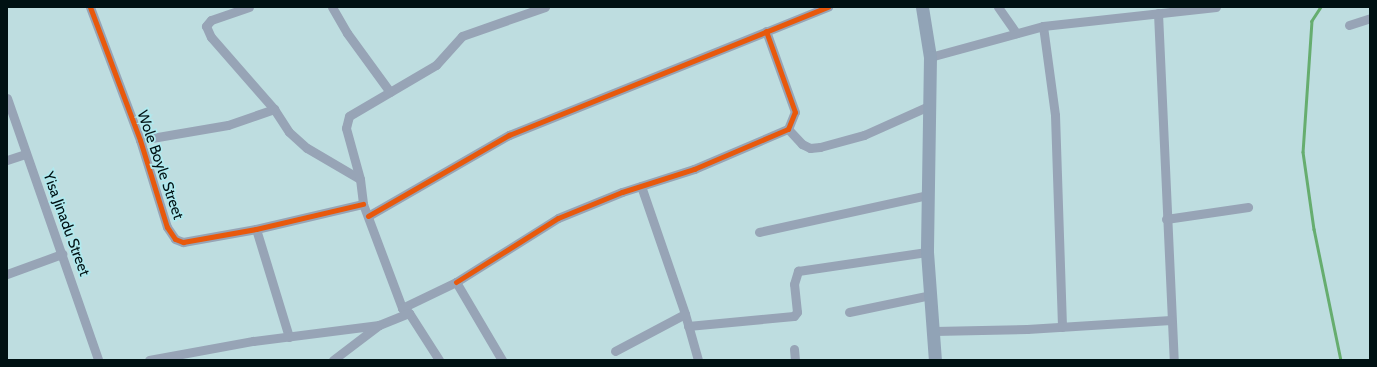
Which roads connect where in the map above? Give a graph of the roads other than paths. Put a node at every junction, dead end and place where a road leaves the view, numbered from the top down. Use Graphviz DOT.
graph roads {
  1 [pos="90,7"];
  2 [pos="246,7"];
  3 [pos="332,7"];
  4 [pos="544,7"];
  5 [pos="828,7"];
  6 [pos="922,7"];
  7 [pos="998,7"];
  8 [pos="1216,7"];
  9 [pos="1158,13"];
  10 [pos="1370,18"];
  11 [pos="1349,25"];
  12 [pos="1043,26"];
  13 [pos="766,31"];
  14 [pos="1016,33"];
  15 [pos="930,57"];
  16 [pos="390,92"];
  17 [pos="7,98"];
  18 [pos="931,105"];
  19 [pos="274,109"];
  20 [pos="788,129"];
  21 [pos="140,140"];
  22 [pos="26,154"];
  23 [pos="7,160"];
  24 [pos="360,179"];
  25 [pos="641,186"];
  26 [pos="927,195"];
  27 [pos="363,204"];
  28 [pos="1248,207"];
  29 [pos="368,216"];
  30 [pos="1166,219"];
  31 [pos="256,229"];
  32 [pos="759,232"];
  33 [pos="927,252"];
  34 [pos="62,254"];
  35 [pos="7,274"];
  36 [pos="456,282"];
  37 [pos="931,295"];
  38 [pos="406,310"];
  39 [pos="849,312"];
  40 [pos="685,314"];
  41 [pos="1171,320"];
  42 [pos="378,325"];
  43 [pos="688,326"];
  44 [pos="1062,327"];
  45 [pos="934,331"];
  46 [pos="289,337"];
  47 [pos="794,349"];
  48 [pos="616,351"];
  49 [pos="94,359"];
  50 [pos="149,360"];
  51 [pos="333,360"];
  52 [pos="439,360"];
  53 [pos="502,360"];
  54 [pos="698,360"];
  55 [pos="796,360"];
  56 [pos="935,360"];
  57 [pos="1174,360"];
  1 -- 21 [label="street, Wole Boyle Street"];
  2 -- 19 [label="street"];
  3 -- 16 [label="street"];
  4 -- 16 [label="street"];
  5 -- 13 [label="street"];
  6 -- 15 [label="main road"];
  7 -- 14 [label="street"];
  8 -- 9 [label="street"];
  9 -- 12 [label="street"];
  9 -- 30 [label="street"];
  10 -- 11 [label="street"];
  12 -- 14 [label="street"];
  12 -- 44 [label="street"];
  13 -- 20 [label="street"];
  13 -- 29 [label="street"];
  14 -- 15 [label="street"];
  15 -- 18 [label="main road"];
  16 -- 24 [label="street"];
  17 -- 22 [label="street, Yisa Jinadu Street"];
  18 -- 20 [label="street"];
  18 -- 26 [label="main road"];
  19 -- 21 [label="street"];
  19 -- 24 [label="street"];
  20 -- 25 [label="street"];
  21 -- 31 [label="street, Wole Boyle Street"];
  22 -- 23 [label="street"];
  22 -- 34 [label="street, Yisa Jinadu Street"];
  24 -- 27 [label="street"];
  25 -- 36 [label="street"];
  25 -- 40 [label="street"];
  26 -- 32 [label="street"];
  26 -- 33 [label="main road"];
  27 -- 29 [label="street"];
  27 -- 31 [label="street, Wole Boyle Street"];
  28 -- 30 [label="street"];
  29 -- 38 [label="street"];
  30 -- 41 [label="street"];
  31 -- 46 [label="street"];
  33 -- 37 [label="main road"];
  33 -- 43 [label="street"];
  34 -- 35 [label="street"];
  34 -- 49 [label="street, Yisa Jinadu Street"];
  36 -- 38 [label="street"];
  36 -- 53 [label="street"];
  37 -- 39 [label="street"];
  37 -- 45 [label="main road"];
  38 -- 42 [label="street"];
  38 -- 52 [label="street"];
  40 -- 43 [label="street"];
  40 -- 48 [label="street"];
  41 -- 44 [label="street"];
  41 -- 57 [label="street"];
  42 -- 46 [label="street"];
  42 -- 51 [label="street"];
  43 -- 54 [label="street"];
  44 -- 45 [label="street"];
  45 -- 56 [label="main road"];
  46 -- 50 [label="street"];
  47 -- 55 [label="street"];
}
